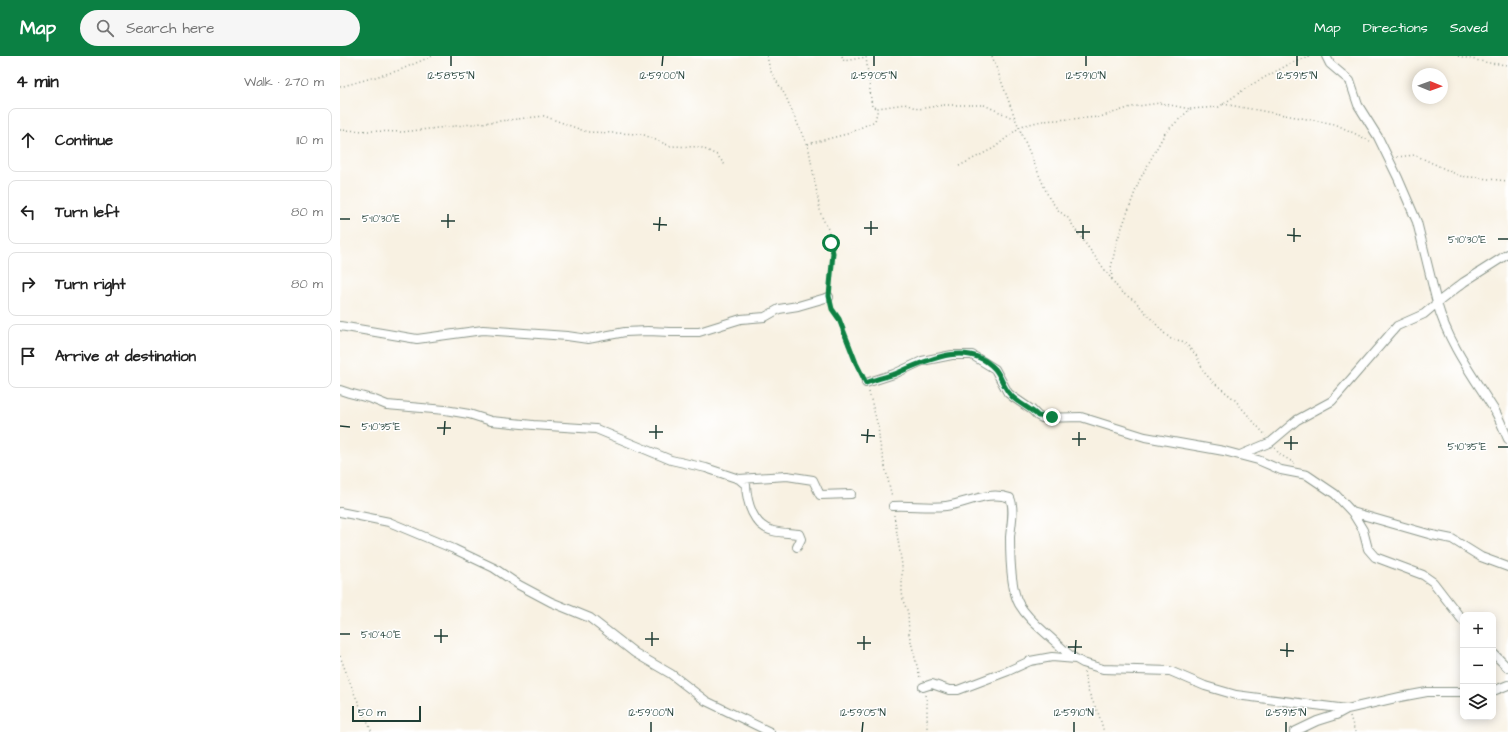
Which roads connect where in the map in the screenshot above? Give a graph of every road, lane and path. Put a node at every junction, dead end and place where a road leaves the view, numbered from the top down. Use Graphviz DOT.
graph roads {
  1 [pos="432,56"];
  2 [pos="767,56"];
  3 [pos="842,56"];
  4 [pos="992,56"];
  5 [pos="1309,56"];
  6 [pos="1326,56"];
  7 [pos="1458,56"];
  8 [pos="1508,64"];
  9 [pos="340,87"];
  10 [pos="1223,104"];
  11 [pos="878,108"];
  12 [pos="1190,109"];
  13 [pos="1016,119"];
  14 [pos="1019,127"];
  15 [pos="340,130"];
  16 [pos="807,144"];
  17 [pos="1384,149"];
  18 [pos="1397,157"];
  19 [pos="725,165"];
  20 [pos="959,166"];
  21 [pos="1508,181"];
  22 [pos="1508,254"];
  23 [pos="1112,281"];
  24 [pos="829,296"];
  25 [pos="1437,303"];
  26 [pos="340,326"];
  27 [pos="866,383"];
  28 [pos="340,390"];
  29 [pos="1508,439"];
  30 [pos="1271,442"];
  31 [pos="1240,455"];
  32 [pos="1307,475"];
  33 [pos="739,479"];
  34 [pos="851,494"];
  35 [pos="893,506"];
  36 [pos="340,512"];
  37 [pos="1352,512"];
  38 [pos="797,547"];
  39 [pos="1508,567"];
  40 [pos="1460,616"];
  41 [pos="340,656"];
  42 [pos="1496,656"];
  43 [pos="1079,661"];
  44 [pos="1508,668"];
  45 [pos="1508,686"];
  46 [pos="923,687"];
  47 [pos="1496,690"];
  48 [pos="1460,692"];
  49 [pos="1347,709"];
  50 [pos="372,732"];
  51 [pos="770,732"];
  52 [pos="927,732"];
  53 [pos="1104,732"];
  54 [pos="1294,732"];
  55 [pos="1355,732"];
  1 -- 9 [label="path"];
  2 -- 16 [label="path"];
  3 -- 11 [label="path"];
  4 -- 13 [label="path"];
  5 -- 10 [label="path"];
  6 -- 17 [label="street"];
  7 -- 8 [label="path"];
  10 -- 12 [label="path"];
  10 -- 17 [label="path"];
  11 -- 13 [label="path"];
  11 -- 16 [label="path"];
  12 -- 14 [label="path"];
  12 -- 23 [label="path"];
  13 -- 14 [label="path"];
  14 -- 20 [label="path"];
  14 -- 23 [label="path"];
  15 -- 19 [label="path"];
  16 -- 24 [label="path"];
  17 -- 25 [label="street"];
  18 -- 21 [label="path"];
  22 -- 25 [label="street"];
  23 -- 30 [label="path"];
  24 -- 26 [label="street"];
  24 -- 27 [label="path"];
  25 -- 29 [label="street"];
  25 -- 30 [label="street"];
  27 -- 31 [label="street"];
  27 -- 35 [label="path"];
  28 -- 33 [label="street"];
  30 -- 31 [label="street"];
  30 -- 32 [label="path"];
  31 -- 32 [label="street"];
  32 -- 37 [label="street"];
  33 -- 34 [label="street"];
  33 -- 38 [label="street"];
  35 -- 43 [label="street"];
  35 -- 46 [label="path"];
  36 -- 51 [label="street"];
  37 -- 39 [label="street"];
  37 -- 40 [label="street"];
  41 -- 50 [label="path"];
  42 -- 44 [label="street"];
  43 -- 46 [label="street"];
  43 -- 49 [label="street"];
  43 -- 53 [label="path"];
  45 -- 47 [label="street"];
  46 -- 52 [label="path"];
  48 -- 49 [label="street"];
  49 -- 54 [label="street"];
  49 -- 55 [label="path"];
}
